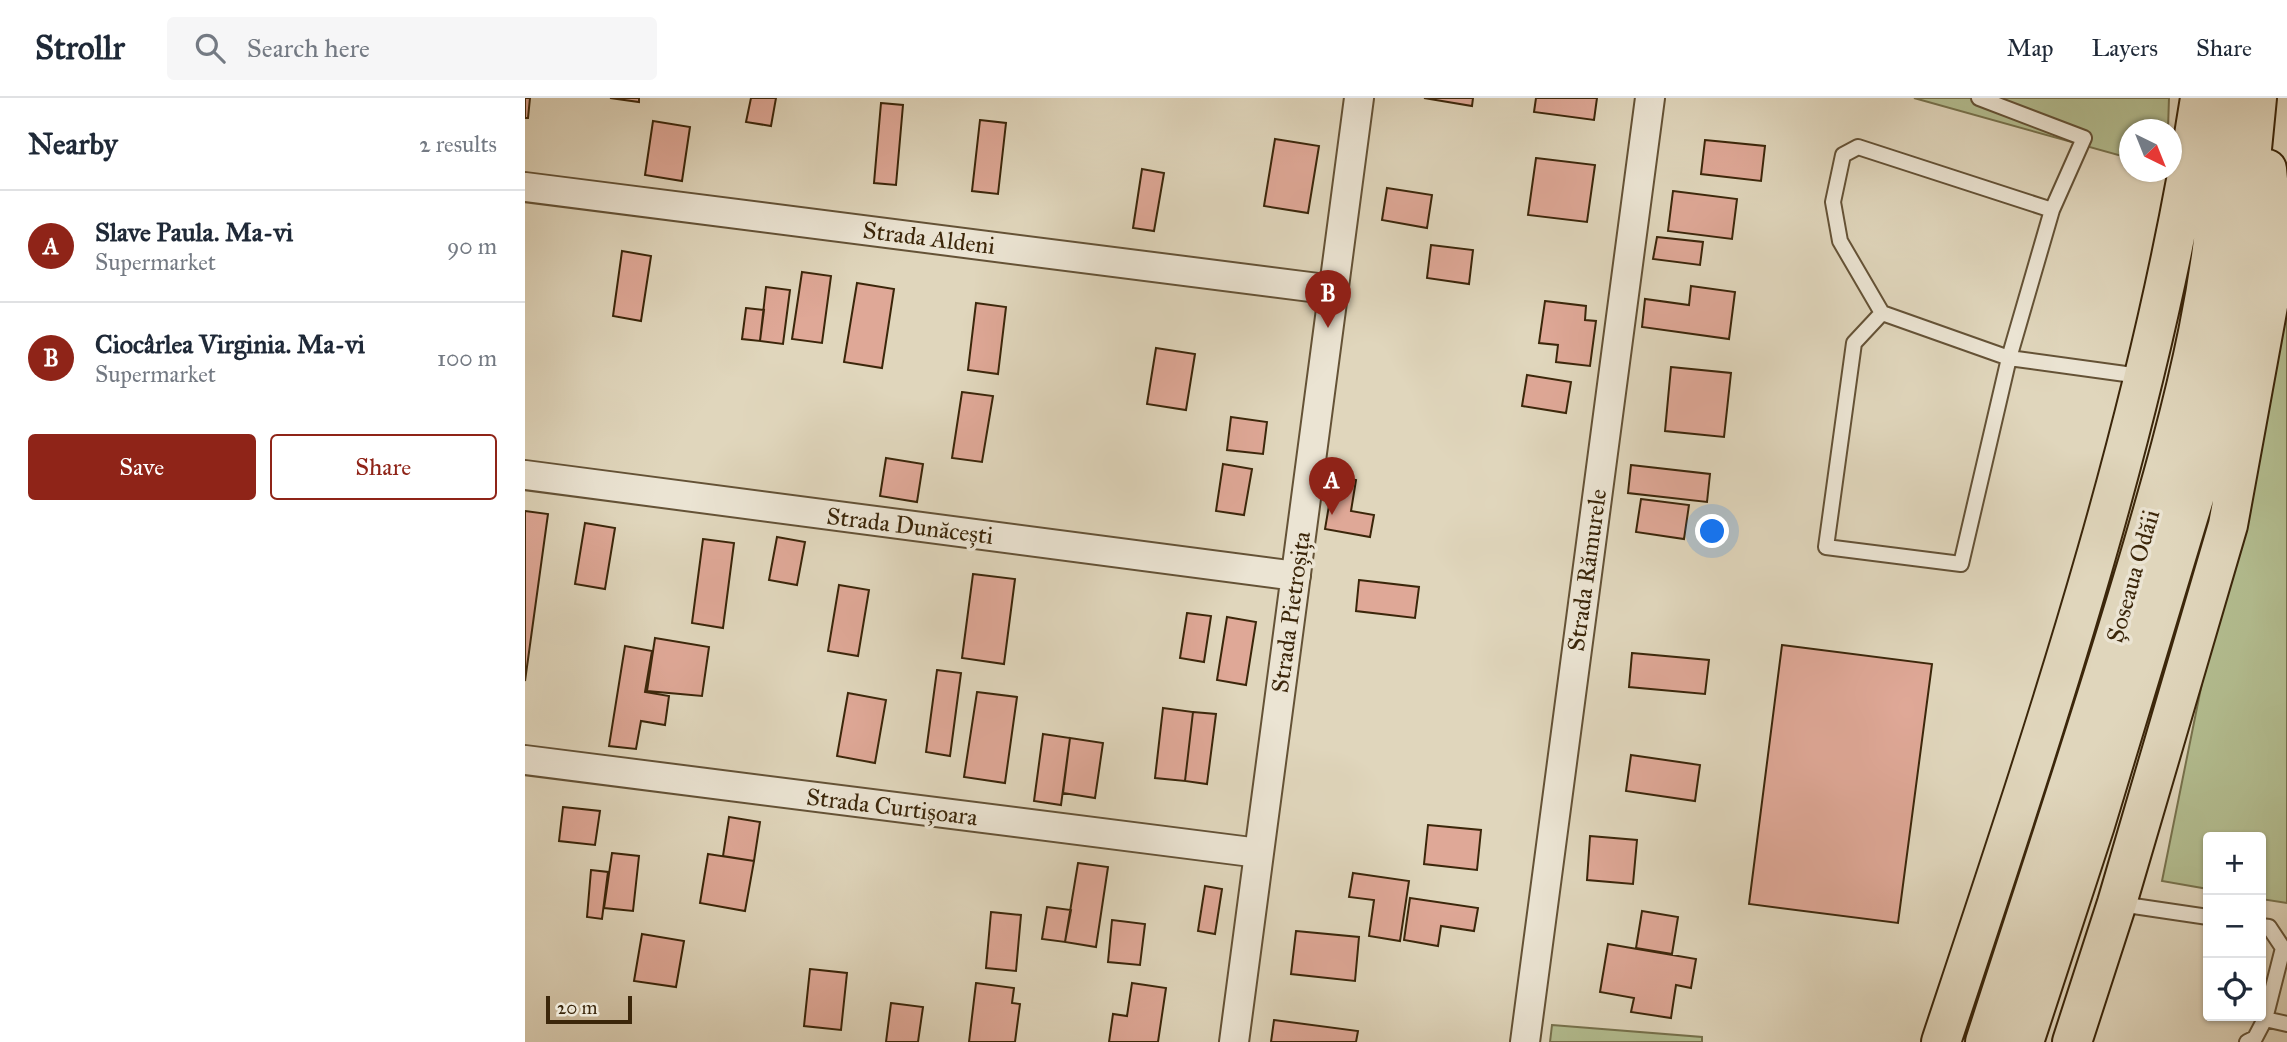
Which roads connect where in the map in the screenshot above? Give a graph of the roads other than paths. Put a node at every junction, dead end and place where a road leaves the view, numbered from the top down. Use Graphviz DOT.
graph roads {
  1 [pos="1359,98"];
  2 [pos="1650,98"];
  3 [pos="1979,98"];
  4 [pos="2200,98"];
  5 [pos="2221,98"];
  6 [pos="2259,98"];
  7 [pos="525,187"];
  8 [pos="2052,211"];
  9 [pos="1334,290"];
  10 [pos="1882,313"];
  11 [pos="2009,358"];
  12 [pos="2145,377"];
  13 [pos="525,475"];
  14 [pos="1296,576"];
  15 [pos="525,760"];
  16 [pos="1259,853"];
  17 [pos="2117,903"];
  18 [pos="2203,916"];
  19 [pos="2266,927"];
  20 [pos="2266,1015"];
  21 [pos="2266,1019"];
  22 [pos="2264,1021"];
  23 [pos="2287,1024"];
  24 [pos="1234,1042"];
  25 [pos="1525,1042"];
  26 [pos="1941,1042"];
  27 [pos="1985,1042"];
  28 [pos="2024,1042"];
  29 [pos="2072,1042"];
  30 [pos="2247,1042"];
  1 -- 9 [label="street, Strada Pietroșița"];
  2 -- 25 [label="street, Strada Rămurele"];
  3 -- 8 [label="lane"];
  4 -- 12 [label="main road"];
  5 -- 27 [label="main road, Șoseaua Odăii"];
  6 -- 17 [label="main road"];
  6 -- 28 [label="main road, Șoseaua Odăii"];
  7 -- 9 [label="street, Strada Aldeni"];
  8 -- 10 [label="lane"];
  8 -- 11 [label="lane"];
  9 -- 14 [label="street, Strada Pietroșița"];
  10 -- 11 [label="lane"];
  10 -- 11 [label="lane"];
  11 -- 12 [label="lane"];
  12 -- 26 [label="main road"];
  13 -- 14 [label="street, Strada Dunăcești"];
  14 -- 16 [label="street, Strada Pietroșița"];
  15 -- 16 [label="street, Strada Curtișoara"];
  16 -- 24 [label="street, Strada Pietroșița"];
  17 -- 18 [label="lane"];
  17 -- 29 [label="main road"];
  19 -- 20 [label="lane"];
  21 -- 23 [label="lane"];
  22 -- 30 [label="lane"];
}
